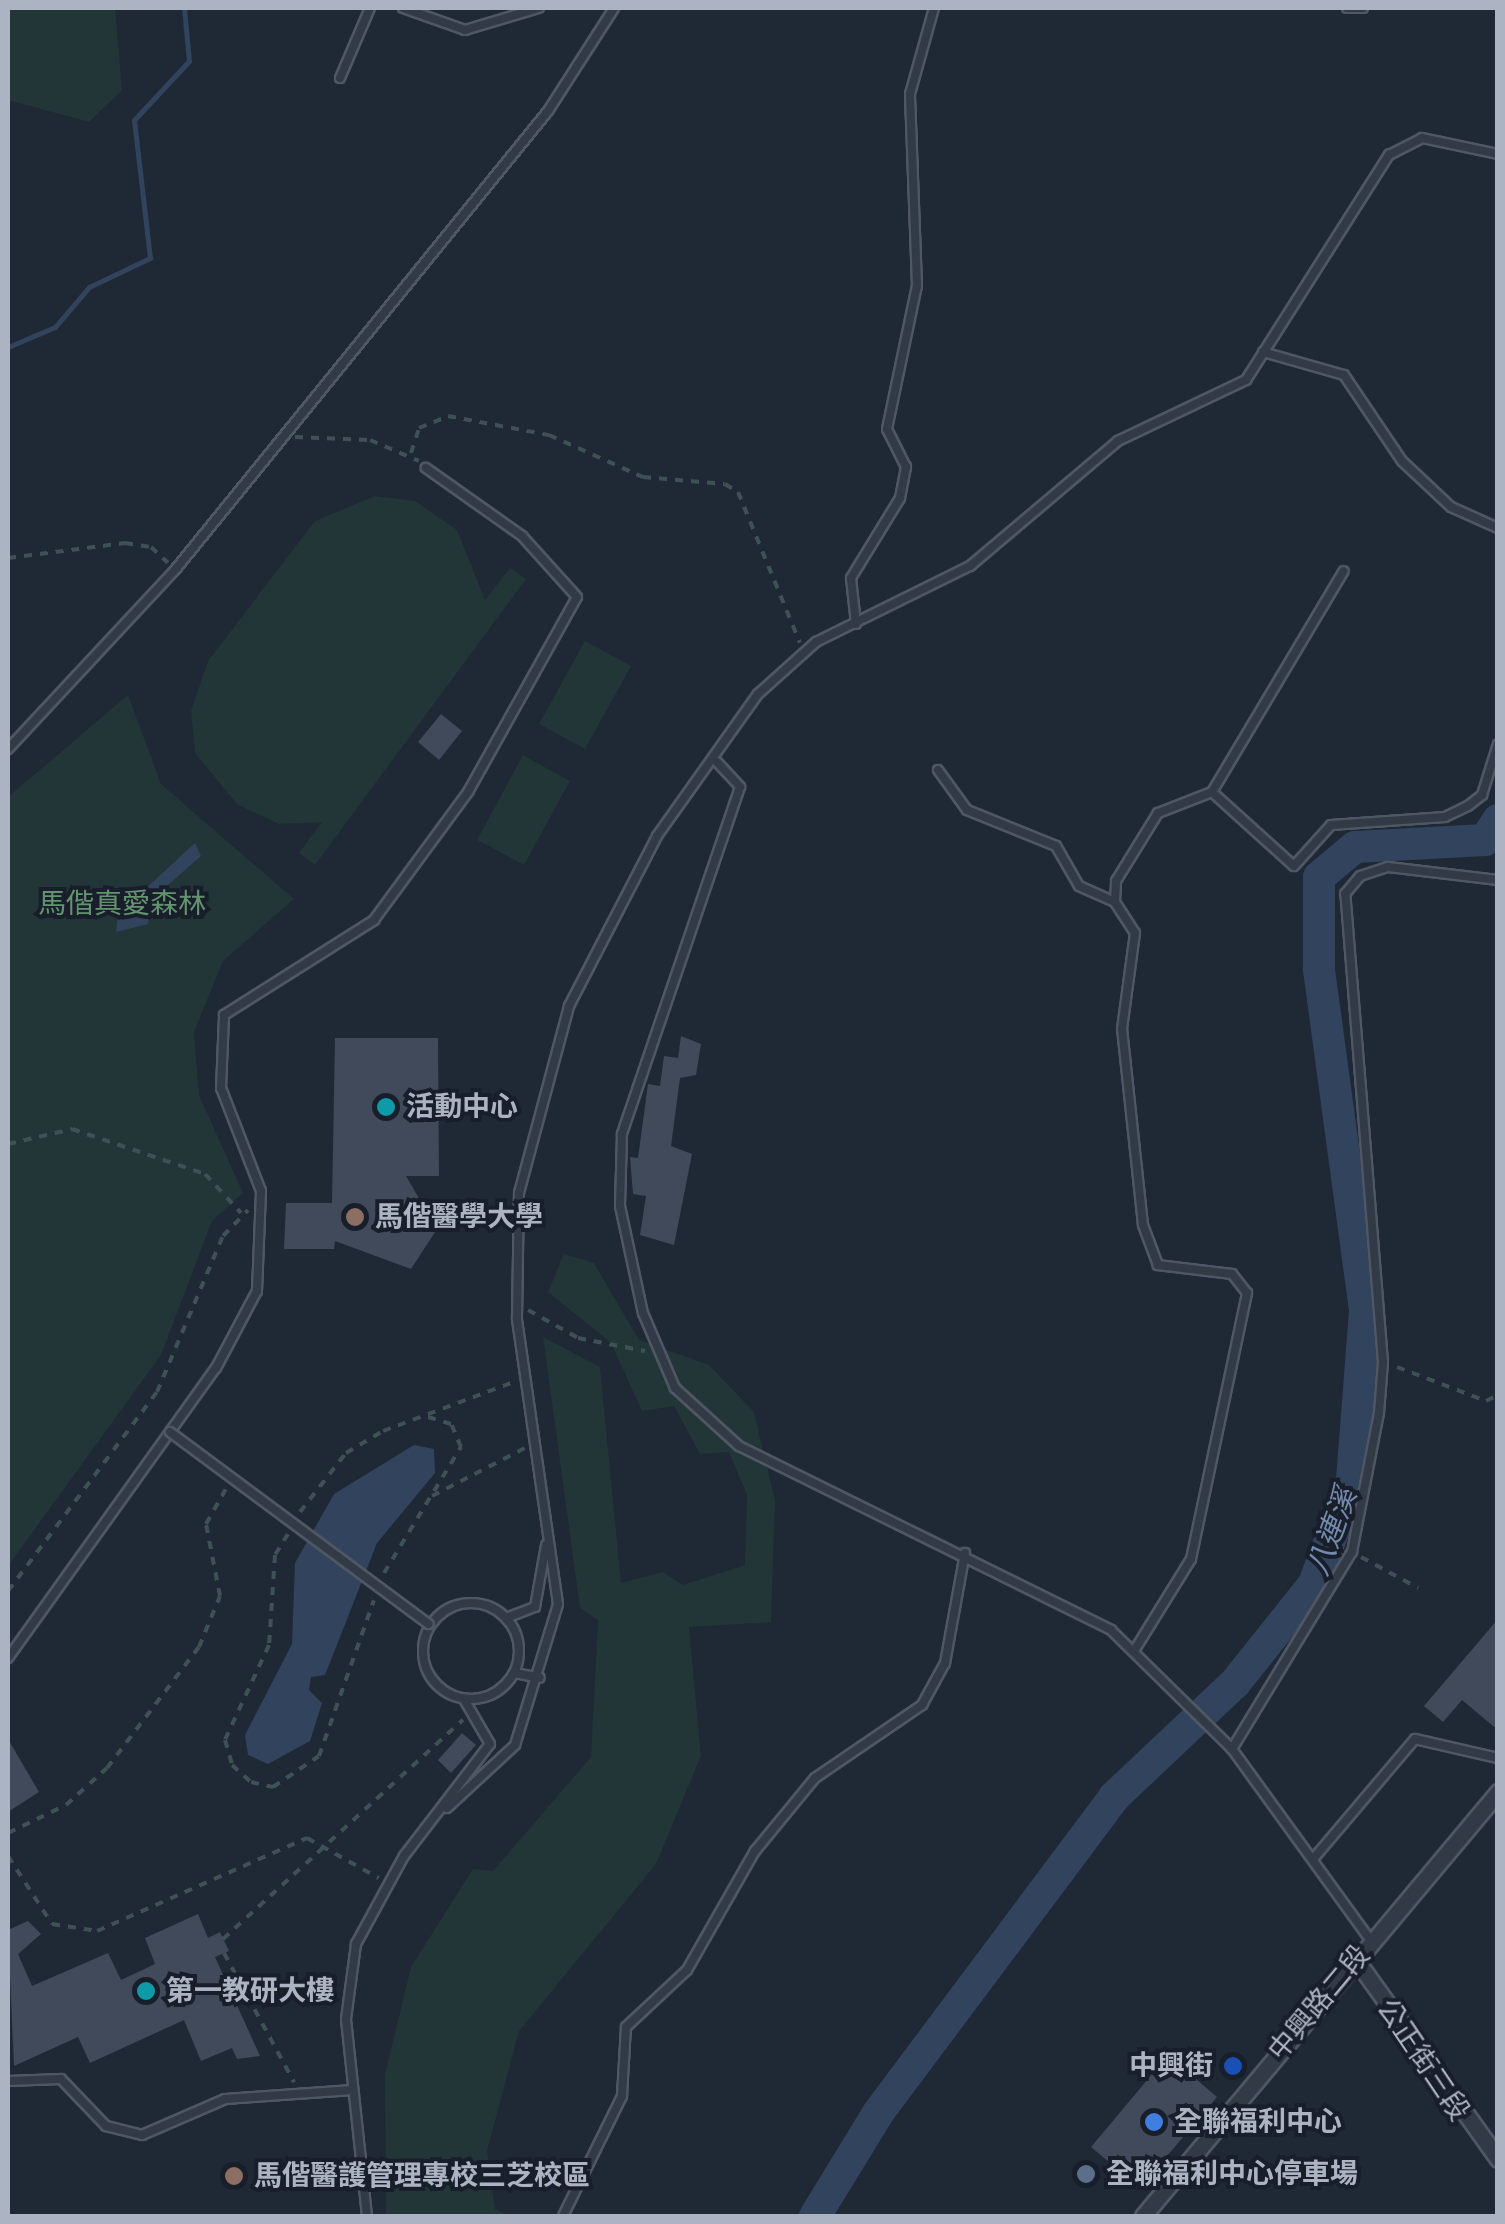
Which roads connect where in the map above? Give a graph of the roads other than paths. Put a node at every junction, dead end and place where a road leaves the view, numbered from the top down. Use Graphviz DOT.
graph roads {
  1 [pos="370,8"];
  2 [pos="403,8"];
  3 [pos="539,8"];
  4 [pos="614,8"];
  5 [pos="934,8"];
  6 [pos="1347,8"];
  7 [pos="1363,8"];
  8 [pos="340,78"];
  9 [pos="1498,154"];
  10 [pos="1263,352"];
  11 [pos="426,468"];
  12 [pos="1498,528"];
  13 [pos="1344,571"];
  14 [pos="856,624"];
  15 [pos="1498,744"];
  16 [pos="8,749"];
  17 [pos="717,762"];
  18 [pos="938,770"];
  19 [pos="1212,792"];
  20 [pos="1498,880"];
  21 [pos="1115,902"];
  22 [pos="170,1432"];
  23 [pos="548,1535"];
  24 [pos="964,1553"];
  25 [pos="506,1618"];
  26 [pos="429,1624"];
  27 [pos="1134,1651"];
  28 [pos="8,1658"];
  29 [pos="515,1673"];
  30 [pos="540,1678"];
  31 [pos="465,1700"];
  32 [pos="1232,1749"];
  33 [pos="1498,1758"];
  34 [pos="1498,1792"];
  35 [pos="447,1808"];
  36 [pos="1314,1858"];
  37 [pos="1371,1941"];
  38 [pos="1354,1957"];
  39 [pos="8,2081"];
  40 [pos="353,2090"];
  41 [pos="1498,2159"];
  42 [pos="368,2216"];
  43 [pos="563,2216"];
  44 [pos="1143,2216"];
  1 -- 8 [label="lane"];
  2 -- 3 [label="lane"];
  4 -- 16 [label="lane"];
  5 -- 14 [label="lane"];
  6 -- 7 [label="lane"];
  9 -- 10 [label="lane"];
  10 -- 12 [label="lane"];
  10 -- 14 [label="lane"];
  11 -- 22 [label="lane"];
  13 -- 19 [label="lane"];
  14 -- 17 [label="lane"];
  15 -- 19 [label="lane"];
  17 -- 23 [label="lane"];
  17 -- 24 [label="lane"];
  18 -- 21 [label="lane"];
  19 -- 21 [label="lane"];
  20 -- 32 [label="lane"];
  21 -- 27 [label="lane"];
  22 -- 26 [label="lane, bridge"];
  22 -- 28 [label="lane"];
  23 -- 25 [label="lane"];
  23 -- 30 [label="lane"];
  24 -- 27 [label="lane"];
  24 -- 43 [label="lane"];
  25 -- 26 [label="lane"];
  25 -- 29 [label="lane"];
  26 -- 31 [label="lane"];
  27 -- 32 [label="lane"];
  29 -- 30 [label="lane"];
  29 -- 31 [label="lane"];
  30 -- 35 [label="lane"];
  31 -- 35 [label="lane"];
  32 -- 36 [label="lane"];
  33 -- 36 [label="lane"];
  34 -- 37 [label="street, 中興路二段"];
  35 -- 40 [label="lane"];
  36 -- 37 [label="lane"];
  37 -- 38 [label="street, 中興路二段"];
  38 -- 41 [label="street, 公正街三段"];
  38 -- 44 [label="street, 中興路二段"];
  39 -- 40 [label="lane"];
  40 -- 42 [label="lane"];
}
